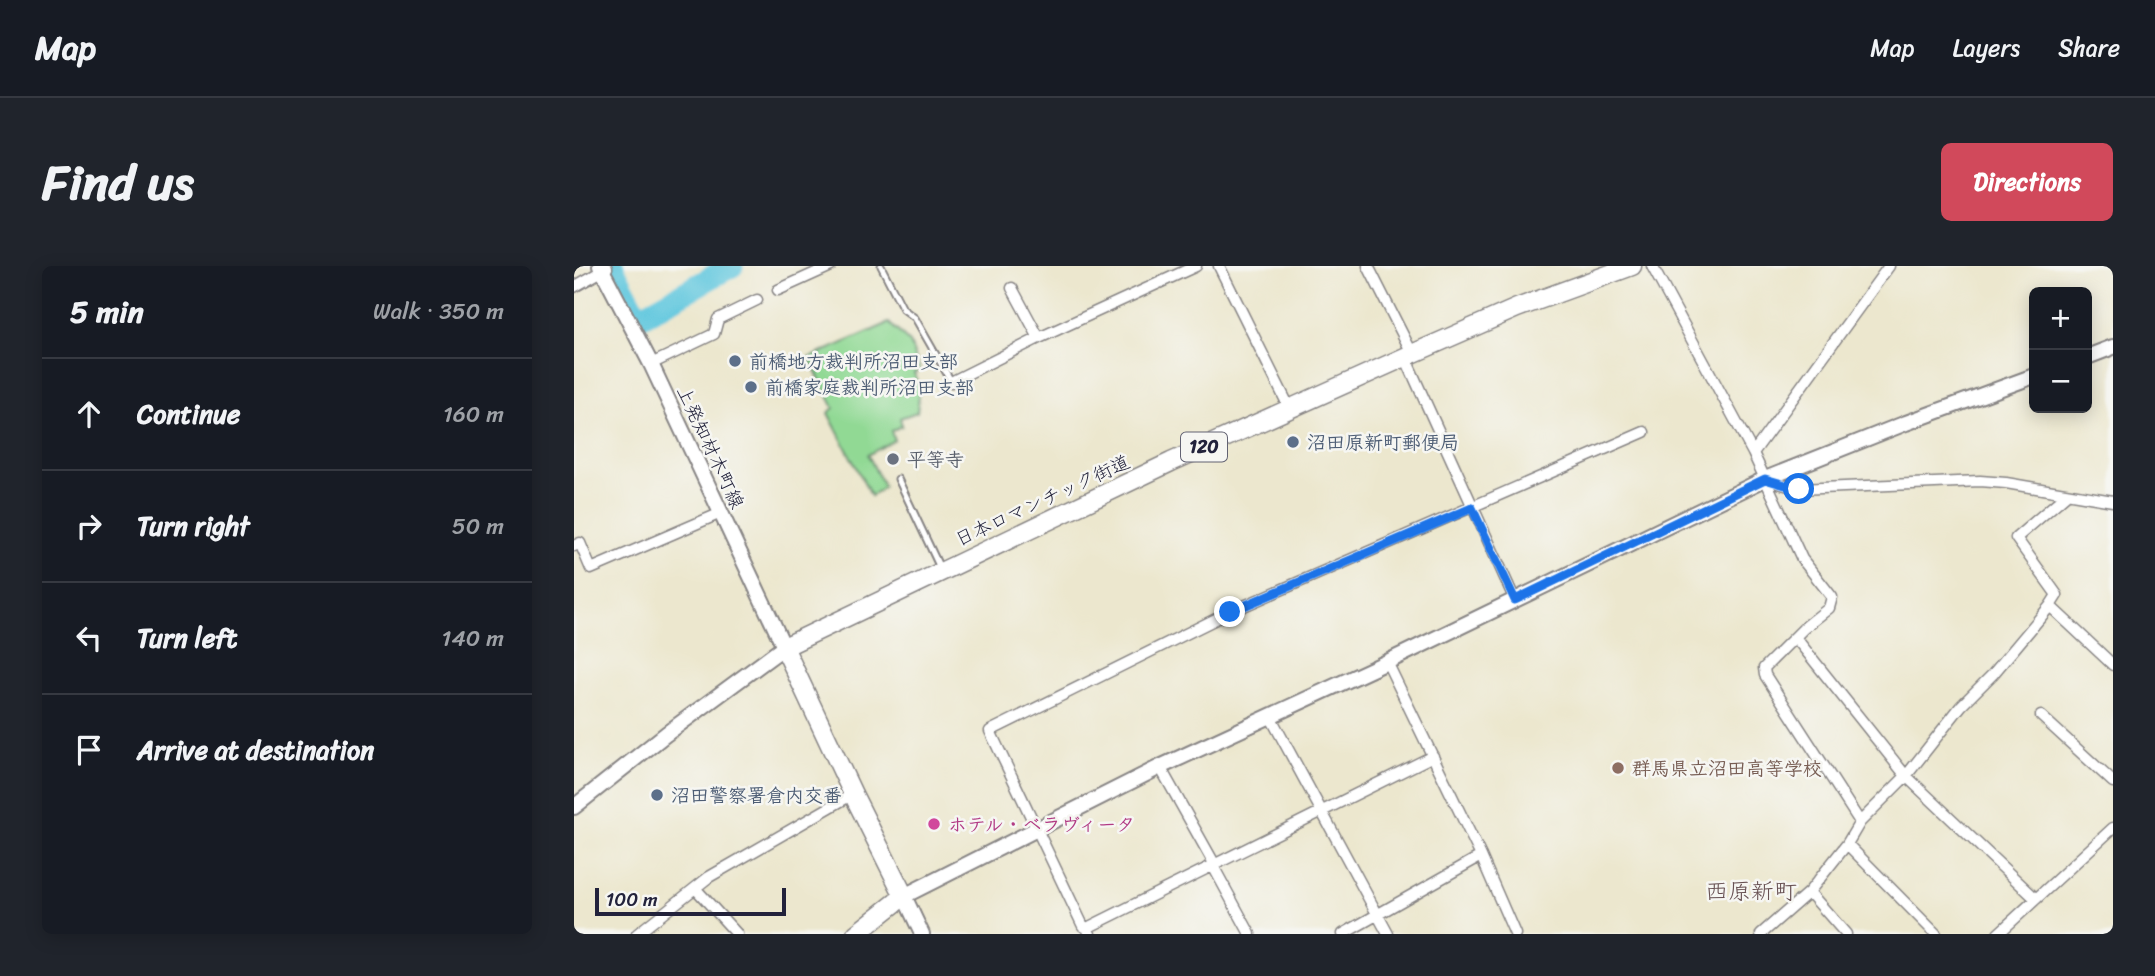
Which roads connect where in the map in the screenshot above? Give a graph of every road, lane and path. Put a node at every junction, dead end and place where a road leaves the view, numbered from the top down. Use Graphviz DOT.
graph roads {
  1 [pos="831,266"];
  2 [pos="881,266"];
  3 [pos="1196,266"];
  4 [pos="1219,266"];
  5 [pos="1368,266"];
  6 [pos="1632,266"];
  7 [pos="1652,266"];
  8 [pos="1889,266"];
  9 [pos="603,268"];
  10 [pos="574,287"];
  11 [pos="1012,288"];
  12 [pos="778,290"];
  13 [pos="757,300"];
  14 [pos="1039,338"];
  15 [pos="2113,347"];
  16 [pos="1408,355"];
  17 [pos="2092,355"];
  18 [pos="651,364"];
  19 [pos="2029,378"];
  20 [pos="951,382"];
  21 [pos="1290,409"];
  22 [pos="1644,432"];
  23 [pos="1753,453"];
  24 [pos="898,479"];
  25 [pos="1765,479"];
  26 [pos="2066,495"];
  27 [pos="2113,501"];
  28 [pos="1472,508"];
  29 [pos="721,513"];
  30 [pos="574,546"];
  31 [pos="942,571"];
  32 [pos="1515,600"];
  33 [pos="2050,606"];
  34 [pos="1795,638"];
  35 [pos="784,647"];
  36 [pos="1387,662"];
  37 [pos="2113,665"];
  38 [pos="1269,716"];
  39 [pos="2041,716"];
  40 [pos="1433,755"];
  41 [pos="1160,767"];
  42 [pos="1906,776"];
  43 [pos="2113,782"];
  44 [pos="853,794"];
  45 [pos="574,807"];
  46 [pos="1321,811"];
  47 [pos="1860,822"];
  48 [pos="1037,828"];
  49 [pos="2113,828"];
  50 [pos="1847,844"];
  51 [pos="1481,856"];
  52 [pos="1214,865"];
  53 [pos="695,888"];
  54 [pos="1809,892"];
  55 [pos="904,896"];
  56 [pos="2036,899"];
  57 [pos="1378,915"];
  58 [pos="1089,931"];
  59 [pos="637,934"];
  60 [pos="736,934"];
  61 [pos="856,934"];
  62 [pos="922,934"];
  63 [pos="1250,934"];
  64 [pos="1343,934"];
  65 [pos="1388,934"];
  66 [pos="1515,934"];
  67 [pos="1761,934"];
  68 [pos="1846,934"];
  69 [pos="1936,934"];
  70 [pos="1998,934"];
  1 -- 12 [label="street"];
  2 -- 20 [label="lane"];
  3 -- 14 [label="street"];
  4 -- 21 [label="street"];
  5 -- 16 [label="street"];
  6 -- 16 [label="highway, 日本ロマンチック街道 / 120"];
  7 -- 23 [label="street"];
  8 -- 23 [label="street"];
  9 -- 10 [label="street"];
  9 -- 18 [label="street, 上発知材木町線"];
  11 -- 14 [label="street"];
  13 -- 18 [label="street"];
  14 -- 20 [label="street"];
  15 -- 17 [label="street"];
  16 -- 21 [label="highway, 日本ロマンチック街道 / 120"];
  16 -- 28 [label="street"];
  18 -- 29 [label="street, 上発知材木町線"];
  19 -- 25 [label="street"];
  21 -- 31 [label="highway, 日本ロマンチック街道 / 120"];
  22 -- 28 [label="street"];
  23 -- 25 [label="street"];
  24 -- 31 [label="lane"];
  25 -- 26 [label="street"];
  25 -- 32 [label="street"];
  25 -- 34 [label="street"];
  26 -- 27 [label="street"];
  26 -- 33 [label="street"];
  28 -- 32 [label="street"];
  28 -- 48 [label="street"];
  29 -- 30 [label="street"];
  29 -- 35 [label="street, 上発知材木町線"];
  31 -- 35 [label="highway, 日本ロマンチック街道 / 120"];
  32 -- 36 [label="street"];
  33 -- 37 [label="street"];
  33 -- 42 [label="street"];
  34 -- 42 [label="street"];
  34 -- 47 [label="street"];
  35 -- 44 [label="highway"];
  35 -- 45 [label="street"];
  36 -- 38 [label="street"];
  36 -- 40 [label="street"];
  38 -- 41 [label="street"];
  38 -- 46 [label="street"];
  39 -- 43 [label="street"];
  40 -- 46 [label="street"];
  40 -- 51 [label="street"];
  41 -- 48 [label="street"];
  41 -- 52 [label="street"];
  42 -- 47 [label="street"];
  42 -- 56 [label="street"];
  44 -- 53 [label="street"];
  44 -- 55 [label="highway"];
  46 -- 52 [label="street"];
  46 -- 57 [label="street"];
  47 -- 50 [label="street"];
  48 -- 55 [label="street"];
  48 -- 58 [label="street"];
  49 -- 56 [label="street"];
  50 -- 54 [label="street"];
  50 -- 69 [label="street"];
  51 -- 57 [label="street"];
  51 -- 66 [label="street"];
  52 -- 58 [label="street"];
  52 -- 63 [label="street"];
  53 -- 59 [label="street"];
  53 -- 60 [label="street"];
  54 -- 67 [label="street"];
  54 -- 68 [label="street"];
  55 -- 61 [label="highway"];
  55 -- 62 [label="street"];
  56 -- 70 [label="street"];
  57 -- 64 [label="street"];
  57 -- 65 [label="street"];
}
